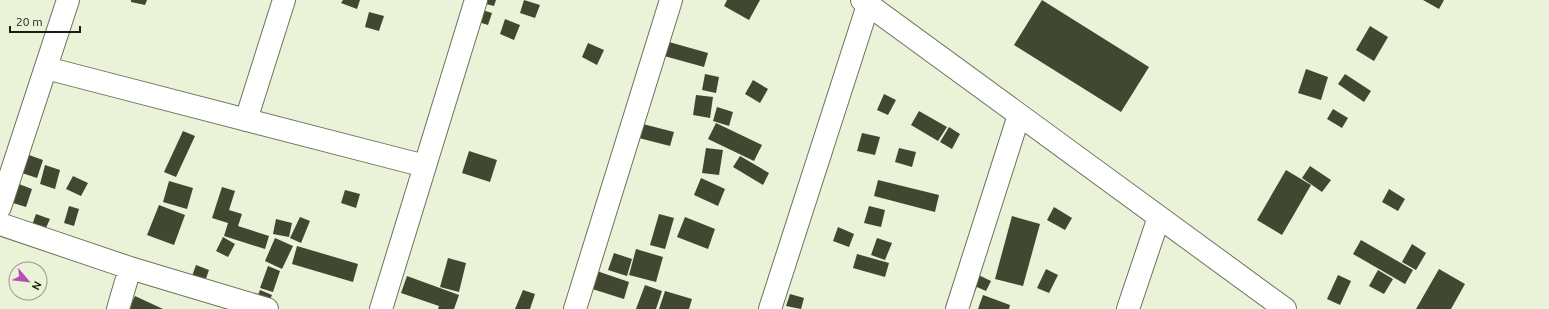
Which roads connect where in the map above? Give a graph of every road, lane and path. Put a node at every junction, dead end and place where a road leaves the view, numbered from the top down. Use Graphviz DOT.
graph roads {
  1 [pos="68,0"];
  2 [pos="284,0"];
  3 [pos="476,0"];
  4 [pos="671,0"];
  5 [pos="865,2"];
  6 [pos="46,68"];
  7 [pos="1019,115"];
  8 [pos="246,120"];
  9 [pos="424,166"];
  10 [pos="0,207"];
  11 [pos="1159,217"];
  12 [pos="0,224"];
  13 [pos="130,268"];
  14 [pos="118,309"];
  15 [pos="267,309"];
  16 [pos="381,309"];
  17 [pos="575,309"];
  18 [pos="770,309"];
  19 [pos="957,309"];
  20 [pos="1128,309"];
  21 [pos="1285,309"];
  1 -- 6 [label="street"];
  2 -- 8 [label="street"];
  3 -- 9 [label="street"];
  4 -- 17 [label="street"];
  5 -- 7 [label="street"];
  5 -- 18 [label="street"];
  6 -- 8 [label="street"];
  6 -- 10 [label="street"];
  7 -- 11 [label="street"];
  7 -- 19 [label="street"];
  8 -- 9 [label="street"];
  9 -- 16 [label="street"];
  11 -- 20 [label="street"];
  11 -- 21 [label="street"];
  12 -- 13 [label="street"];
  13 -- 14 [label="street"];
  13 -- 15 [label="street"];
}
